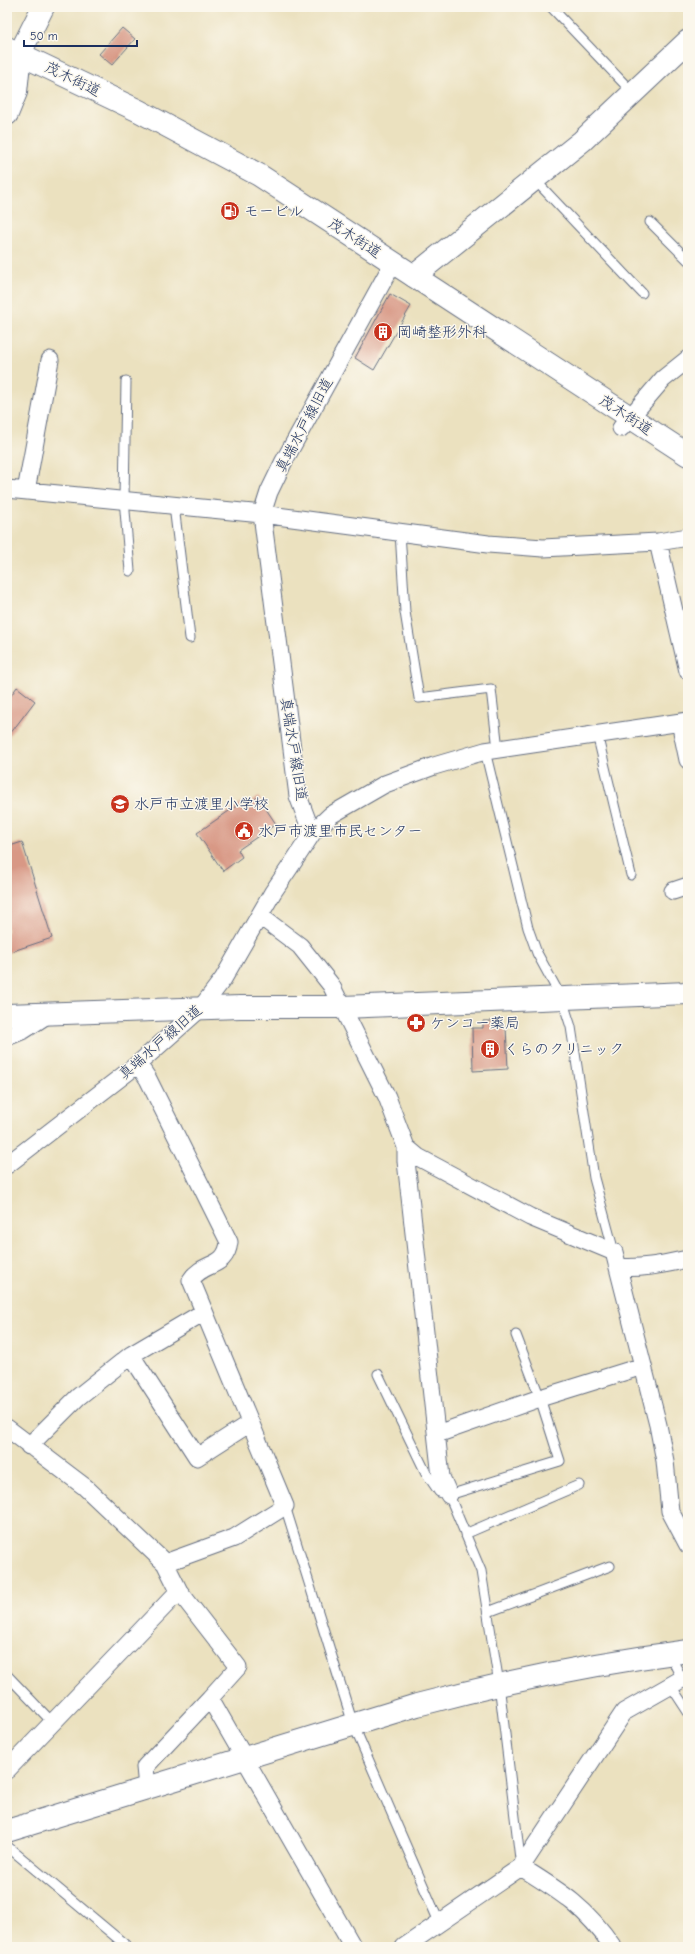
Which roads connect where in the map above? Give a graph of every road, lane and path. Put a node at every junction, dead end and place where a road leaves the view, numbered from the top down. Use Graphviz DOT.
graph roads {
  1 [pos="43,7"];
  2 [pos="551,7"];
  3 [pos="688,41"];
  4 [pos="11,57"];
  5 [pos="634,93"];
  6 [pos="7,114"];
  7 [pos="535,180"];
  8 [pos="650,222"];
  9 [pos="688,260"];
  10 [pos="393,263"];
  11 [pos="414,276"];
  12 [pos="642,293"];
  13 [pos="688,359"];
  14 [pos="50,360"];
  15 [pos="126,381"];
  16 [pos="625,423"];
  17 [pos="688,455"];
  18 [pos="7,489"];
  19 [pos="26,491"];
  20 [pos="124,499"];
  21 [pos="174,506"];
  22 [pos="262,514"];
  23 [pos="400,532"];
  24 [pos="688,537"];
  25 [pos="658,542"];
  26 [pos="130,571"];
  27 [pos="190,638"];
  28 [pos="688,671"];
  29 [pos="684,722"];
  30 [pos="597,734"];
  31 [pos="492,750"];
  32 [pos="688,760"];
  33 [pos="313,832"];
  34 [pos="630,875"];
  35 [pos="260,916"];
  36 [pos="688,993"];
  37 [pos="562,999"];
  38 [pos="343,1007"];
  39 [pos="201,1008"];
  40 [pos="50,1013"];
  41 [pos="7,1014"];
  42 [pos="7,1037"];
  43 [pos="138,1064"];
  44 [pos="406,1147"];
  45 [pos="7,1165"];
  46 [pos="616,1259"];
  47 [pos="688,1259"];
  48 [pos="204,1312"];
  49 [pos="516,1335"];
  50 [pos="131,1355"];
  51 [pos="643,1366"];
  52 [pos="378,1374"];
  53 [pos="540,1398"];
  54 [pos="250,1422"];
  55 [pos="7,1428"];
  56 [pos="437,1434"];
  57 [pos="29,1446"];
  58 [pos="579,1485"];
  59 [pos="449,1495"];
  60 [pos="285,1506"];
  61 [pos="465,1534"];
  62 [pos="688,1545"];
  63 [pos="165,1563"];
  64 [pos="610,1566"];
  65 [pos="180,1591"];
  66 [pos="488,1612"];
  67 [pos="678,1652"];
  68 [pos="7,1675"];
  69 [pos="680,1681"];
  70 [pos="499,1684"];
  71 [pos="210,1698"];
  72 [pos="688,1712"];
  73 [pos="53,1723"];
  74 [pos="353,1724"];
  75 [pos="244,1758"];
  76 [pos="7,1770"];
  77 [pos="147,1788"];
  78 [pos="7,1831"];
  79 [pos="7,1846"];
  80 [pos="521,1867"];
  81 [pos="439,1922"];
  82 [pos="128,1947"];
  83 [pos="353,1947"];
  84 [pos="404,1947"];
  85 [pos="613,1947"];
  1 -- 4 [label="main road"];
  2 -- 5 [label="lane"];
  3 -- 5 [label="main road"];
  4 -- 6 [label="main road"];
  4 -- 10 [label="main road, 茂木街道"];
  5 -- 7 [label="main road"];
  7 -- 11 [label="main road"];
  7 -- 12 [label="lane"];
  8 -- 9 [label="lane"];
  10 -- 11 [label="main road, 茂木街道"];
  10 -- 22 [label="street, 真端水戸線旧道"];
  11 -- 16 [label="main road, 茂木街道"];
  13 -- 16 [label="street"];
  14 -- 19 [label="street"];
  15 -- 20 [label="lane"];
  16 -- 17 [label="main road, 茂木街道"];
  18 -- 19 [label="street"];
  19 -- 20 [label="street"];
  20 -- 21 [label="street"];
  20 -- 26 [label="lane"];
  21 -- 22 [label="street"];
  21 -- 27 [label="lane"];
  22 -- 23 [label="street"];
  22 -- 33 [label="street, 真端水戸線旧道"];
  23 -- 25 [label="street"];
  23 -- 31 [label="lane"];
  24 -- 25 [label="street"];
  25 -- 28 [label="street"];
  29 -- 30 [label="street"];
  29 -- 32 [label="street"];
  30 -- 31 [label="street"];
  30 -- 34 [label="lane"];
  31 -- 33 [label="street"];
  31 -- 37 [label="lane"];
  33 -- 35 [label="street, 真端水戸線旧道"];
  35 -- 38 [label="street"];
  35 -- 39 [label="street, 真端水戸線旧道"];
  36 -- 37 [label="main road"];
  37 -- 38 [label="main road"];
  37 -- 46 [label="lane"];
  38 -- 39 [label="main road"];
  38 -- 44 [label="street"];
  39 -- 40 [label="main road"];
  39 -- 43 [label="street, 真端水戸線旧道"];
  40 -- 41 [label="main road"];
  40 -- 42 [label="street"];
  43 -- 45 [label="street, 真端水戸線旧道"];
  43 -- 48 [label="street"];
  44 -- 46 [label="street"];
  44 -- 56 [label="street"];
  46 -- 47 [label="street"];
  46 -- 51 [label="street"];
  48 -- 50 [label="street"];
  48 -- 54 [label="street"];
  49 -- 53 [label="lane"];
  50 -- 54 [label="street"];
  50 -- 57 [label="street"];
  51 -- 53 [label="street"];
  51 -- 62 [label="street"];
  52 -- 59 [label="lane"];
  53 -- 56 [label="street"];
  53 -- 59 [label="lane"];
  54 -- 60 [label="street"];
  55 -- 57 [label="street"];
  56 -- 59 [label="street"];
  57 -- 63 [label="street"];
  58 -- 61 [label="lane"];
  59 -- 61 [label="lane"];
  60 -- 63 [label="street"];
  60 -- 74 [label="lane"];
  61 -- 66 [label="lane"];
  63 -- 65 [label="street"];
  64 -- 66 [label="lane"];
  65 -- 71 [label="street"];
  65 -- 73 [label="street"];
  66 -- 70 [label="lane"];
  67 -- 69 [label="lane"];
  67 -- 70 [label="main road"];
  68 -- 73 [label="lane"];
  69 -- 72 [label="lane"];
  69 -- 80 [label="street"];
  70 -- 74 [label="main road"];
  70 -- 80 [label="lane"];
  71 -- 75 [label="street"];
  71 -- 77 [label="street"];
  73 -- 76 [label="street"];
  74 -- 75 [label="main road"];
  74 -- 81 [label="lane"];
  75 -- 77 [label="main road"];
  75 -- 83 [label="street"];
  77 -- 78 [label="main road"];
  79 -- 82 [label="lane"];
  80 -- 81 [label="street"];
  80 -- 85 [label="street"];
  81 -- 84 [label="street"];
}
